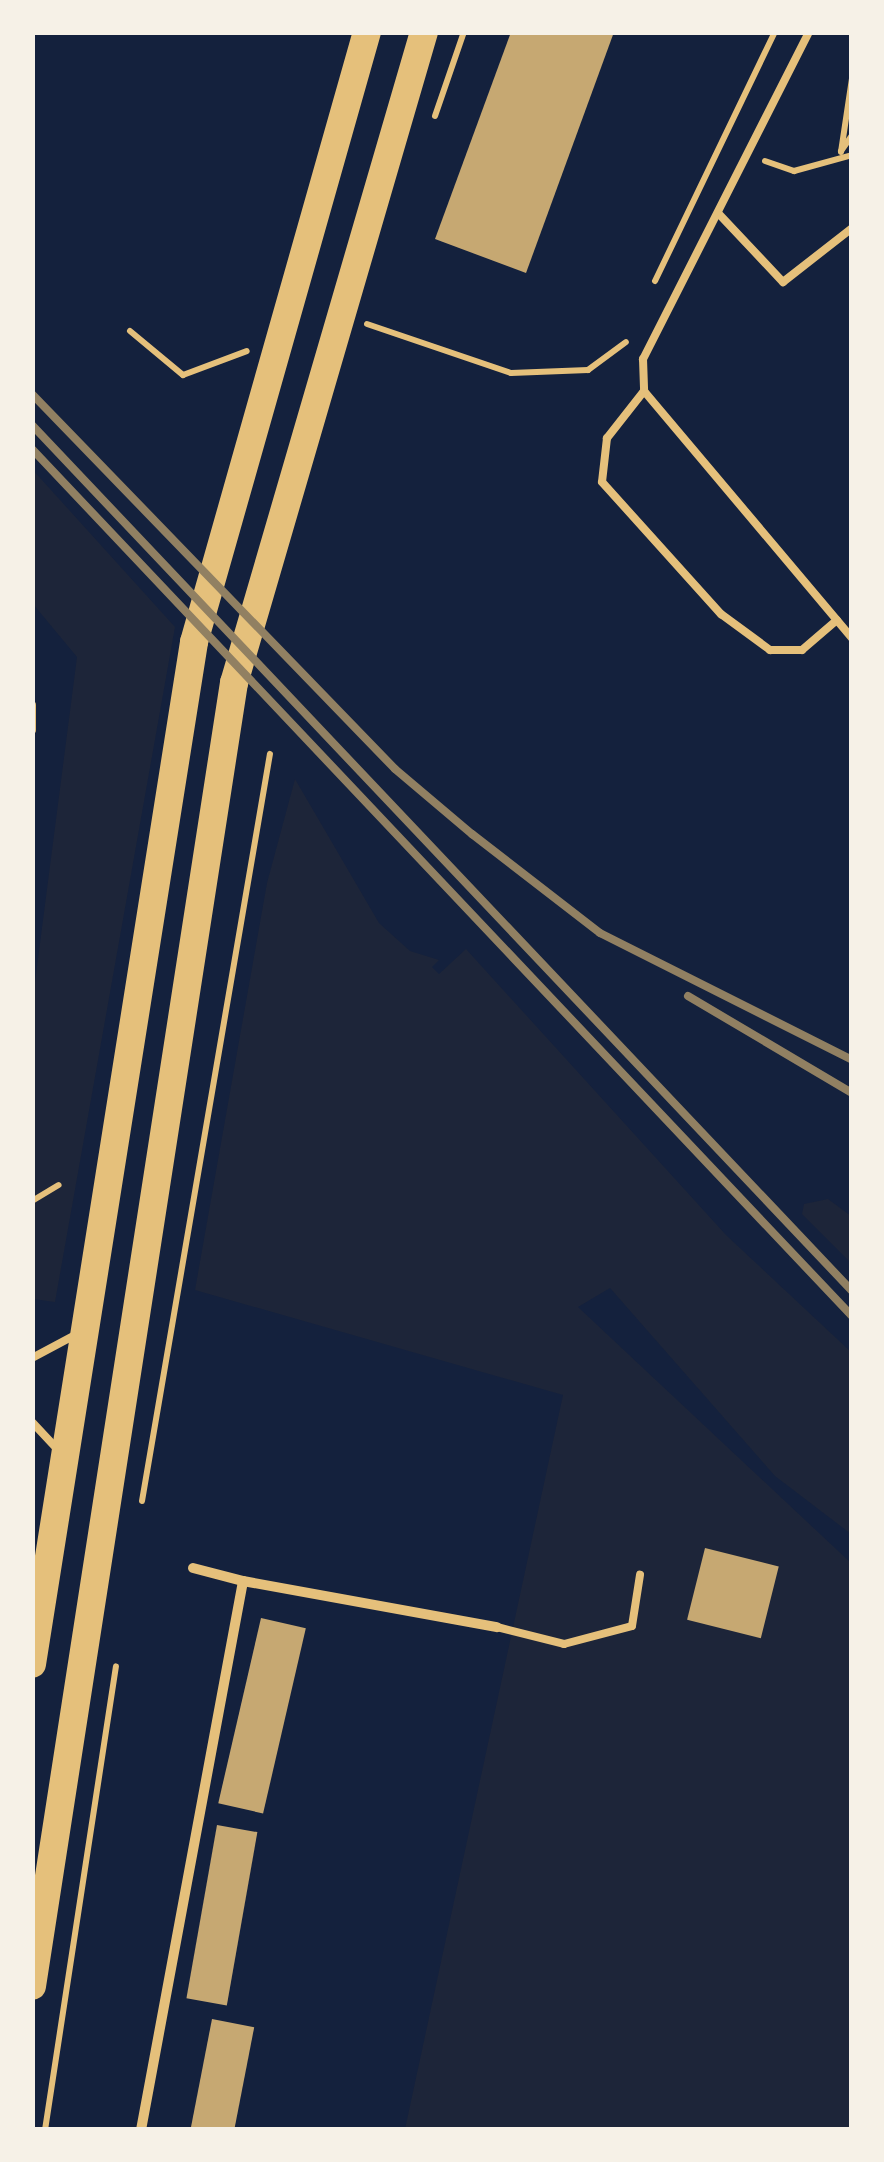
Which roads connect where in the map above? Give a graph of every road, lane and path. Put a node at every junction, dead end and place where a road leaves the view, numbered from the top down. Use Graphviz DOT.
graph roads {
  1 [pos="367,32"];
  2 [pos="424,32"];
  3 [pos="775,32"];
  4 [pos="809,32"];
  5 [pos="852,78"];
  6 [pos="852,135"];
  7 [pos="725,138"];
  8 [pos="750,152"];
  9 [pos="841,152"];
  10 [pos="852,155"];
  11 [pos="718,213"];
  12 [pos="852,228"];
  13 [pos="648,295"];
  14 [pos="366,323"];
  15 [pos="632,330"];
  16 [pos="130,331"];
  17 [pos="237,348"];
  18 [pos="644,391"];
  19 [pos="836,620"];
  20 [pos="852,638"];
  21 [pos="32,705"];
  22 [pos="32,730"];
  23 [pos="270,754"];
  24 [pos="59,1186"];
  25 [pos="32,1201"];
  26 [pos="82,1331"];
  27 [pos="32,1358"];
  28 [pos="32,1422"];
  29 [pos="64,1456"];
  30 [pos="138,1520"];
  31 [pos="192,1568"];
  32 [pos="640,1575"];
  33 [pos="243,1581"];
  34 [pos="497,1627"];
  35 [pos="118,1656"];
  36 [pos="32,1664"];
  37 [pos="32,1986"];
  38 [pos="46,2130"];
  39 [pos="140,2130"];
  1 -- 26 [label="highway"];
  2 -- 37 [label="highway"];
  3 -- 7 [label="path"];
  4 -- 8 [label="lane"];
  5 -- 9 [label="path"];
  6 -- 9 [label="path"];
  7 -- 8 [label="path"];
  7 -- 13 [label="path"];
  8 -- 9 [label="path"];
  8 -- 11 [label="lane"];
  9 -- 10 [label="path"];
  11 -- 12 [label="lane"];
  11 -- 18 [label="lane"];
  14 -- 15 [label="path"];
  16 -- 17 [label="path"];
  18 -- 19 [label="lane"];
  18 -- 19 [label="lane"];
  19 -- 20 [label="lane"];
  21 -- 22 [label="lane"];
  23 -- 30 [label="path"];
  24 -- 25 [label="path"];
  26 -- 27 [label="lane"];
  26 -- 29 [label="highway"];
  28 -- 29 [label="lane"];
  29 -- 36 [label="highway"];
  31 -- 33 [label="street"];
  32 -- 34 [label="lane"];
  33 -- 34 [label="street"];
  33 -- 39 [label="street"];
  35 -- 38 [label="path"];
}
